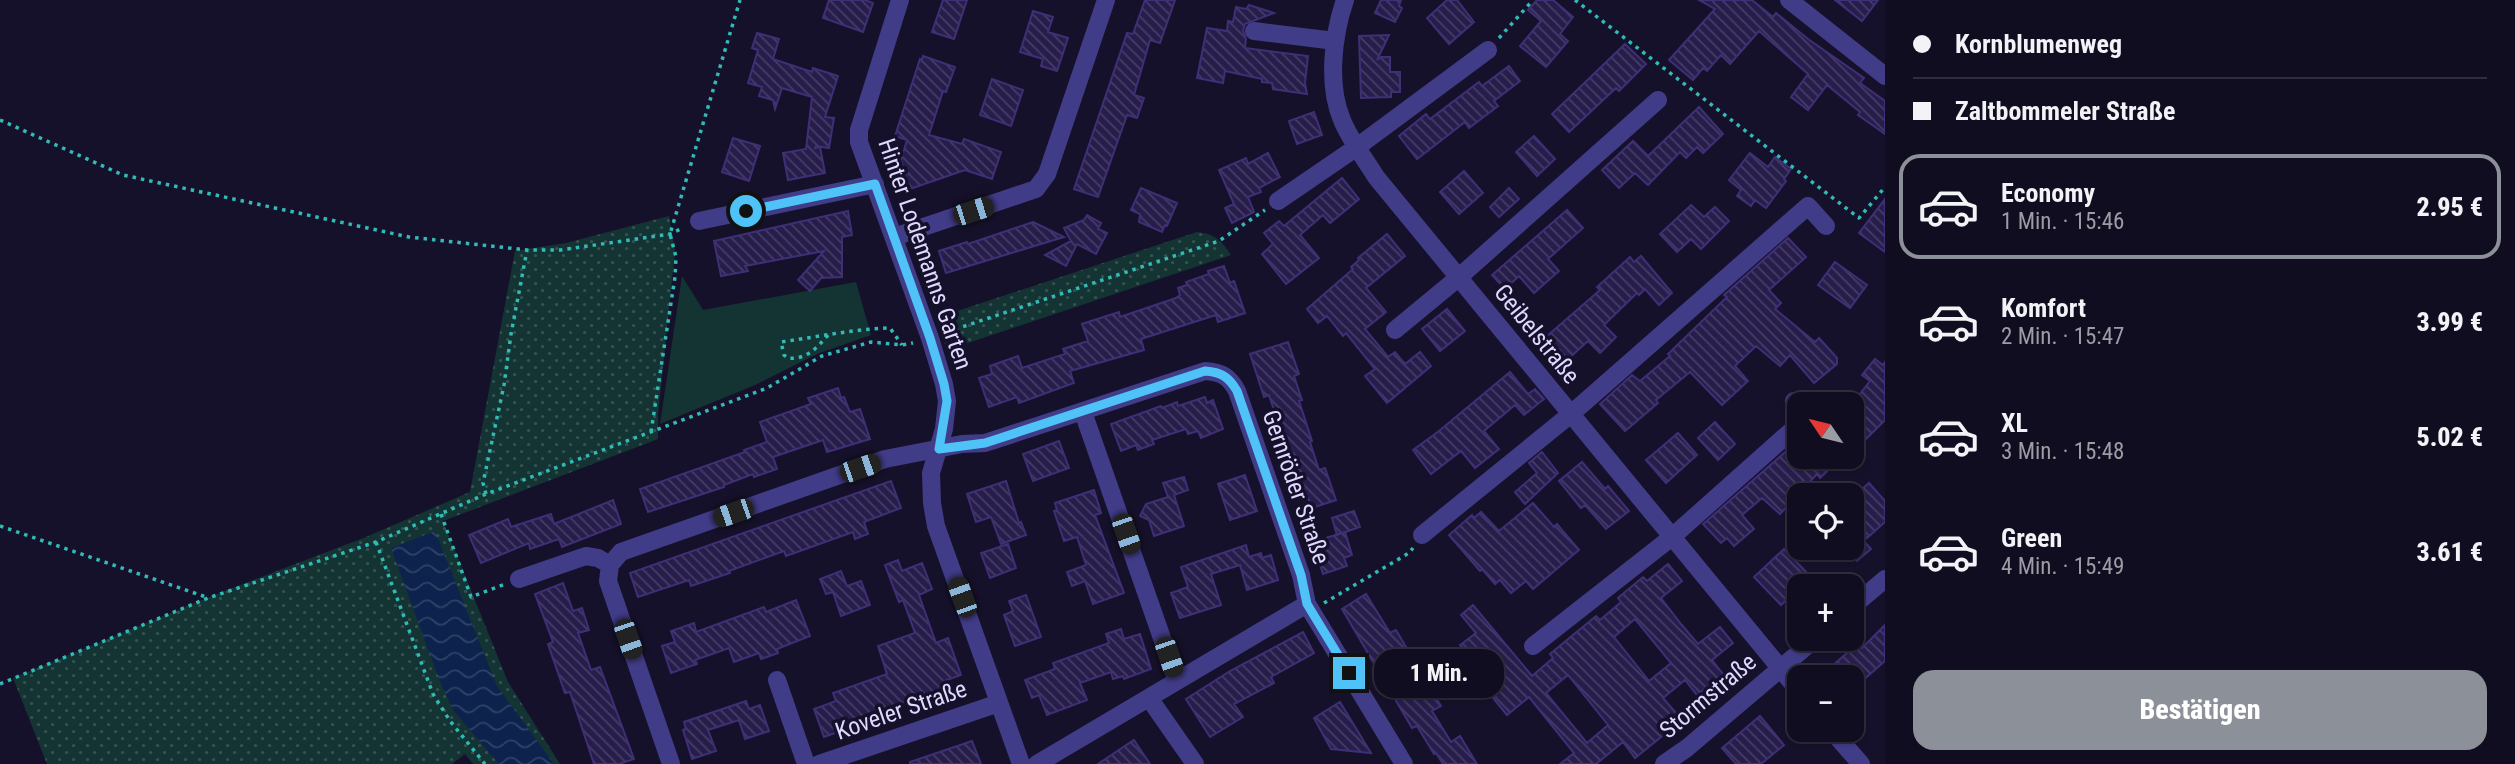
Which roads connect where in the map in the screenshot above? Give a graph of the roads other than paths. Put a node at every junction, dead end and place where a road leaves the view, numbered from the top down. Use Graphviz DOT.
graph roads {
  1 [pos="900,0"];
  2 [pos="1106,0"];
  3 [pos="1345,0"];
  4 [pos="1789,0"];
  5 [pos="1254,32"];
  6 [pos="1335,41"];
  7 [pos="1488,50"];
  8 [pos="1885,76"];
  9 [pos="1658,100"];
  10 [pos="1357,147"];
  11 [pos="875,184"];
  12 [pos="1278,201"];
  13 [pos="699,221"];
  14 [pos="1826,226"];
  15 [pos="894,237"];
  16 [pos="1458,278"];
  17 [pos="1395,330"];
  18 [pos="1083,412"];
  19 [pos="1571,414"];
  20 [pos="1787,435"];
  21 [pos="939,449"];
  22 [pos="1422,536"];
  23 [pos="1672,537"];
  24 [pos="610,565"];
  25 [pos="519,579"];
  26 [pos="1885,579"];
  27 [pos="1864,597"];
  28 [pos="1307,604"];
  29 [pos="1534,646"];
  30 [pos="1801,651"];
  31 [pos="1780,668"];
  32 [pos="1787,676"];
  33 [pos="777,680"];
  34 [pos="1177,681"];
  35 [pos="1149,698"];
  36 [pos="999,703"];
  37 [pos="1842,742"];
  38 [pos="671,764"];
  39 [pos="806,764"];
  40 [pos="819,764"];
  41 [pos="1021,764"];
  42 [pos="1037,764"];
  43 [pos="1195,764"];
  44 [pos="1404,764"];
  45 [pos="1664,764"];
  46 [pos="1861,764"];
  1 -- 11 [label="street, Hinter Lodemanns Garten"];
  2 -- 15 [label="street"];
  3 -- 6 [label="street, Geibelstraße"];
  4 -- 8 [label="street"];
  5 -- 6 [label="street"];
  6 -- 10 [label="street, Geibelstraße"];
  7 -- 10 [label="street"];
  9 -- 16 [label="street"];
  10 -- 12 [label="street"];
  10 -- 16 [label="street, Geibelstraße"];
  11 -- 13 [label="street"];
  11 -- 15 [label="street, Hinter Lodemanns Garten"];
  14 -- 19 [label="street"];
  15 -- 21 [label="street, Hinter Lodemanns Garten"];
  16 -- 17 [label="street"];
  16 -- 19 [label="street, Geibelstraße"];
  18 -- 21 [label="street, Gernröder Straße"];
  18 -- 28 [label="street, Gernröder Straße"];
  18 -- 34 [label="street"];
  19 -- 22 [label="street"];
  19 -- 23 [label="street, Geibelstraße"];
  20 -- 23 [label="street"];
  21 -- 24 [label="street"];
  21 -- 36 [label="street, Hinter Lodemanns Garten"];
  23 -- 29 [label="street"];
  23 -- 31 [label="street, Geibelstraße"];
  24 -- 25 [label="street"];
  24 -- 38 [label="street"];
  26 -- 27 [label="street"];
  28 -- 34 [label="street, Gernröder Straße"];
  28 -- 44 [label="street"];
  30 -- 31 [label="street, Stormstraße"];
  31 -- 32 [label="street, Geibelstraße"];
  31 -- 45 [label="street, Stormstraße"];
  33 -- 39 [label="street"];
  34 -- 35 [label="street, Gernröder Straße"];
  35 -- 42 [label="street, Gernröder Straße"];
  35 -- 43 [label="street"];
  36 -- 40 [label="street, Koveler Straße"];
  36 -- 41 [label="street, Hinter Lodemanns Garten"];
  37 -- 46 [label="street"];
}
